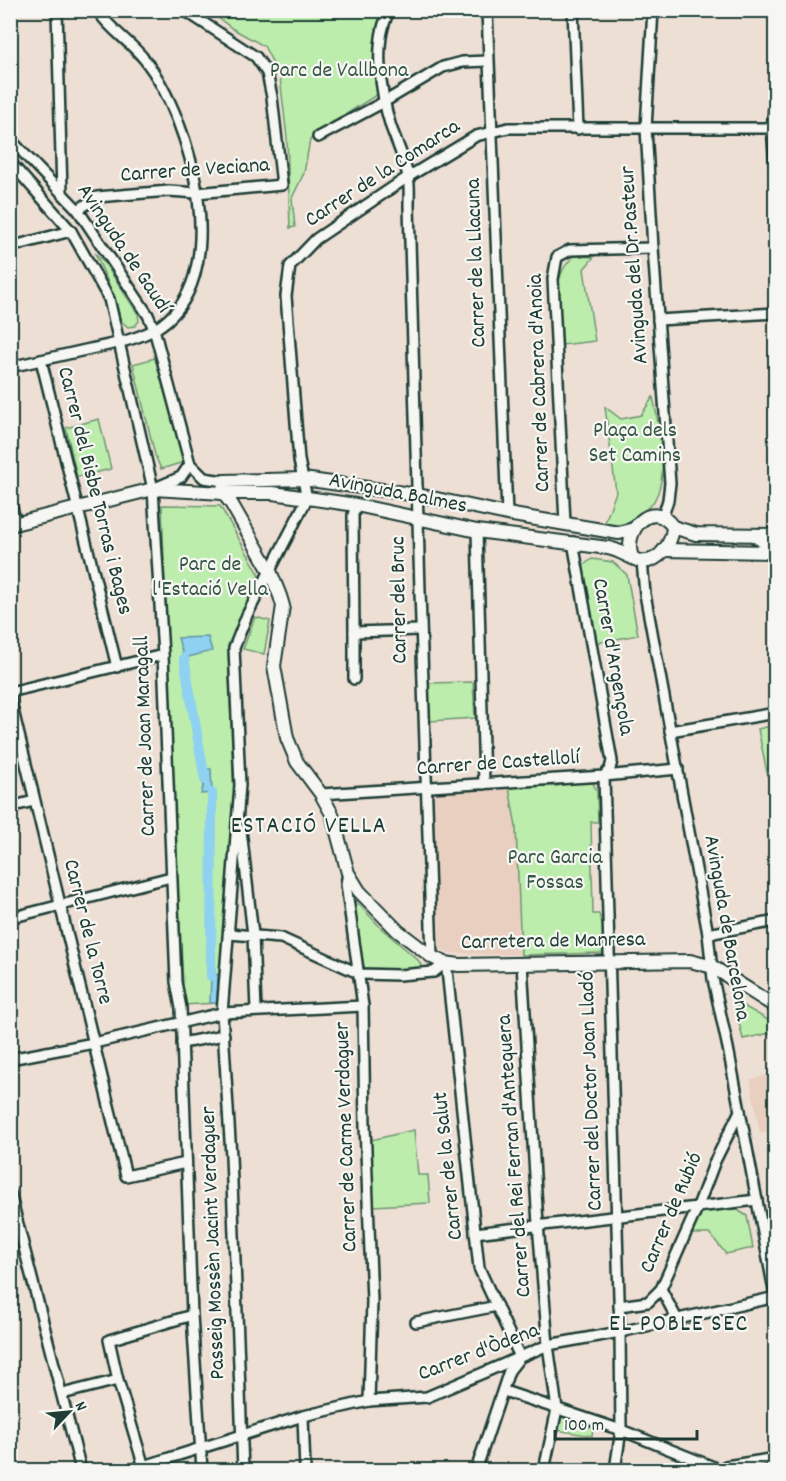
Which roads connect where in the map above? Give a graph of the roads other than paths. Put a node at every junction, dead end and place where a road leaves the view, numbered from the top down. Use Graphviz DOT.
graph roads {
  1 [pos="57,10"];
  2 [pos="97,10"];
  3 [pos="184,10"];
  4 [pos="390,10"];
  5 [pos="487,10"];
  6 [pos="573,10"];
  7 [pos="653,10"];
  8 [pos="488,61"];
  9 [pos="776,89"];
  10 [pos="384,102"];
  11 [pos="646,128"];
  12 [pos="774,128"];
  13 [pos="578,129"];
  14 [pos="491,131"];
  15 [pos="318,138"];
  16 [pos="10,139"];
  17 [pos="10,162"];
  18 [pos="10,173"];
  19 [pos="408,177"];
  20 [pos="776,177"];
  21 [pos="62,193"];
  22 [pos="197,193"];
  23 [pos="40,197"];
  24 [pos="78,210"];
  25 [pos="71,231"];
  26 [pos="10,247"];
  27 [pos="652,248"];
  28 [pos="776,313"];
  29 [pos="658,320"];
  30 [pos="154,329"];
  31 [pos="120,342"];
  32 [pos="41,360"];
  33 [pos="10,368"];
  34 [pos="190,464"];
  35 [pos="303,479"];
  36 [pos="223,487"];
  37 [pos="153,489"];
  38 [pos="418,495"];
  39 [pos="308,499"];
  40 [pos="10,500"];
  41 [pos="356,505"];
  42 [pos="78,508"];
  43 [pos="507,514"];
  44 [pos="663,516"];
  45 [pos="418,518"];
  46 [pos="564,523"];
  47 [pos="13,524"];
  48 [pos="673,527"];
  49 [pos="634,529"];
  50 [pos="477,531"];
  51 [pos="751,535"];
  52 [pos="776,535"];
  53 [pos="573,542"];
  54 [pos="664,550"];
  55 [pos="776,551"];
  56 [pos="637,559"];
  57 [pos="270,572"];
  58 [pos="420,630"];
  59 [pos="354,632"];
  60 [pos="163,655"];
  61 [pos="117,667"];
  62 [pos="354,680"];
  63 [pos="10,692"];
  64 [pos="10,698"];
  65 [pos="776,713"];
  66 [pos="670,731"];
  67 [pos="678,769"];
  68 [pos="604,776"];
  69 [pos="484,784"];
  70 [pos="426,788"];
  71 [pos="321,794"];
  72 [pos="34,801"];
  73 [pos="10,807"];
  74 [pos="238,823"];
  75 [pos="348,873"];
  76 [pos="171,877"];
  77 [pos="61,905"];
  78 [pos="10,918"];
  79 [pos="776,921"];
  80 [pos="229,934"];
  81 [pos="708,934"];
  82 [pos="253,935"];
  83 [pos="432,957"];
  84 [pos="608,962"];
  85 [pos="445,963"];
  86 [pos="522,964"];
  87 [pos="713,968"];
  88 [pos="360,974"];
  89 [pos="363,1005"];
  90 [pos="776,1007"];
  91 [pos="256,1010"];
  92 [pos="222,1013"];
  93 [pos="182,1022"];
  94 [pos="224,1035"];
  95 [pos="94,1043"];
  96 [pos="183,1043"];
  97 [pos="10,1059"];
  98 [pos="740,1111"];
  99 [pos="186,1163"];
  100 [pos="10,1193"];
  101 [pos="757,1200"];
  102 [pos="698,1206"];
  103 [pos="615,1217"];
  104 [pos="538,1224"];
  105 [pos="476,1233"];
  106 [pos="661,1289"];
  107 [pos="775,1298"];
  108 [pos="497,1306"];
  109 [pos="619,1306"];
  110 [pos="192,1314"];
  111 [pos="677,1318"];
  112 [pos="416,1322"];
  113 [pos="620,1332"];
  114 [pos="548,1345"];
  115 [pos="520,1357"];
  116 [pos="118,1380"];
  117 [pos="504,1391"];
  118 [pos="62,1394"];
  119 [pos="369,1401"];
  120 [pos="557,1409"];
  121 [pos="303,1416"];
  122 [pos="621,1430"];
  123 [pos="241,1435"];
  124 [pos="201,1449"];
  125 [pos="776,1458"];
  126 [pos="160,1466"];
  127 [pos="144,1467"];
  128 [pos="81,1470"];
  129 [pos="131,1470"];
  130 [pos="202,1470"];
  131 [pos="243,1470"];
  132 [pos="305,1470"];
  133 [pos="476,1470"];
  134 [pos="544,1470"];
  135 [pos="615,1470"];
  136 [pos="721,1470"];
  1 -- 21 [label="street"];
  2 -- 22 [label="street"];
  3 -- 22 [label="street, Carrer de Veciana"];
  4 -- 10 [label="street, Carrer del Bruc"];
  5 -- 8 [label="street, Carrer de la Llacuna"];
  6 -- 13 [label="street"];
  7 -- 11 [label="street, Avinguda del Dr.Pasteur"];
  8 -- 10 [label="street"];
  8 -- 14 [label="street, Carrer de la Llacuna"];
  9 -- 12 [label="street"];
  10 -- 15 [label="street"];
  10 -- 19 [label="street, Carrer del Bruc"];
  11 -- 12 [label="street, Carrer de la Comarca"];
  11 -- 13 [label="street, Carrer de la Comarca"];
  11 -- 27 [label="street, Avinguda del Dr.Pasteur"];
  12 -- 20 [label="street"];
  13 -- 14 [label="street, Carrer de la Comarca"];
  14 -- 19 [label="street, Carrer de la Comarca"];
  14 -- 43 [label="street, Carrer de la Llacuna"];
  16 -- 21 [label="street, Avinguda de Gaudí"];
  17 -- 23 [label="street, Avinguda de Gaudí"];
  18 -- 23 [label="street, Avinguda de Gaudí"];
  19 -- 35 [label="street, Carrer de la Comarca"];
  19 -- 38 [label="street, Carrer del Bruc"];
  21 -- 24 [label="street, Avinguda de Gaudí"];
  22 -- 24 [label="street, Carrer de Veciana"];
  22 -- 30 [label="street"];
  23 -- 25 [label="street, Avinguda de Gaudí"];
  24 -- 30 [label="street, Avinguda de Gaudí"];
  25 -- 26 [label="street"];
  25 -- 31 [label="street, Avinguda de Gaudí"];
  27 -- 29 [label="street, Avinguda del Dr.Pasteur"];
  27 -- 46 [label="street, Carrer de Cabrera d'Anoia"];
  28 -- 29 [label="street"];
  29 -- 44 [label="street, Avinguda del Dr.Pasteur"];
  30 -- 31 [label="street"];
  30 -- 34 [label="street, Avinguda de Gaudí"];
  31 -- 32 [label="street"];
  31 -- 37 [label="street, Avinguda de Gaudí"];
  32 -- 33 [label="street"];
  32 -- 42 [label="street, Carrer del Bisbe Torras i Bages"];
  34 -- 36 [label="street"];
  34 -- 37 [label="street, Avinguda Balmes"];
  35 -- 36 [label="street, Avinguda Balmes"];
  35 -- 38 [label="street, Avinguda Balmes"];
  35 -- 39 [label="street, Carrer de la Comarca"];
  36 -- 37 [label="street, Avinguda Balmes"];
  36 -- 39 [label="street, Avinguda Balmes"];
  36 -- 57 [label="street, Carretera de Manresa"];
  37 -- 42 [label="street, Avinguda Balmes"];
  37 -- 60 [label="street, Carrer de Joan Maragall"];
  38 -- 43 [label="street, Avinguda Balmes"];
  38 -- 45 [label="street, Carrer del Bruc"];
  39 -- 41 [label="street, Avinguda Balmes"];
  39 -- 57 [label="street"];
  40 -- 47 [label="street"];
  41 -- 45 [label="street, Avinguda Balmes"];
  41 -- 59 [label="street"];
  42 -- 47 [label="street, Avinguda Balmes"];
  42 -- 61 [label="street, Carrer del Bisbe Torras i Bages"];
  43 -- 46 [label="street, Avinguda Balmes"];
  44 -- 48 [label="street"];
  44 -- 49 [label="street"];
  45 -- 50 [label="street, Avinguda Balmes"];
  45 -- 58 [label="street, Carrer del Bruc"];
  46 -- 49 [label="street, Avinguda Balmes"];
  48 -- 51 [label="street"];
  48 -- 54 [label="street"];
  49 -- 56 [label="street"];
  50 -- 53 [label="street, Avinguda Balmes"];
  50 -- 69 [label="street"];
  51 -- 52 [label="street"];
  51 -- 55 [label="street"];
  53 -- 56 [label="street, Avinguda Balmes"];
  53 -- 68 [label="street, Carrer d'Argençola"];
  54 -- 55 [label="street"];
  54 -- 56 [label="street"];
  56 -- 66 [label="street, Avinguda de Barcelona"];
  57 -- 71 [label="street, Carretera de Manresa"];
  57 -- 74 [label="street"];
  58 -- 59 [label="street"];
  58 -- 70 [label="street, Carrer del Bruc"];
  59 -- 62 [label="street"];
  60 -- 61 [label="street"];
  60 -- 76 [label="street, Carrer de Joan Maragall"];
  61 -- 63 [label="street"];
  64 -- 72 [label="street, Carrer de la Torre"];
  65 -- 66 [label="street"];
  66 -- 67 [label="street, Avinguda de Barcelona"];
  67 -- 68 [label="street, Carrer de Castellolí"];
  67 -- 81 [label="street, Avinguda de Barcelona"];
  68 -- 69 [label="street, Carrer de Castellolí"];
  68 -- 84 [label="street, Carrer del Doctor Joan Lladó"];
  69 -- 70 [label="street, Carrer de Castellolí"];
  70 -- 71 [label="street, Carrer de Castellolí"];
  70 -- 83 [label="street, Carrer del Bruc"];
  71 -- 75 [label="street, Carretera de Manresa"];
  72 -- 73 [label="street"];
  72 -- 77 [label="street, Carrer de la Torre"];
  74 -- 80 [label="street, Passeig Mossèn Jacint Verdaguer"];
  74 -- 82 [label="street"];
  75 -- 83 [label="street, Carretera de Manresa"];
  75 -- 88 [label="street, Carrer de Carme Verdaguer"];
  76 -- 77 [label="street"];
  76 -- 93 [label="street, Carrer de Joan Maragall"];
  77 -- 78 [label="street"];
  77 -- 95 [label="street, Carrer de la Torre"];
  79 -- 81 [label="street"];
  80 -- 82 [label="street"];
  80 -- 92 [label="street, Passeig Mossèn Jacint Verdaguer"];
  81 -- 87 [label="street, Avinguda de Barcelona"];
  82 -- 88 [label="street"];
  82 -- 91 [label="street"];
  83 -- 85 [label="street, Carretera de Manresa"];
  84 -- 86 [label="street, Carretera de Manresa"];
  84 -- 87 [label="street, Carretera de Manresa"];
  84 -- 103 [label="street, Carrer del Doctor Joan Lladó"];
  85 -- 86 [label="street, Carretera de Manresa"];
  85 -- 88 [label="street"];
  85 -- 105 [label="street, Carrer de la Salut"];
  86 -- 104 [label="street, Carrer del Rei Ferran d'Antequera"];
  87 -- 90 [label="street, Carretera de Manresa"];
  87 -- 98 [label="street, Avinguda de Barcelona"];
  88 -- 89 [label="street, Carrer de Carme Verdaguer"];
  89 -- 91 [label="street"];
  89 -- 119 [label="street, Carrer de Carme Verdaguer"];
  91 -- 92 [label="street"];
  92 -- 93 [label="street"];
  92 -- 94 [label="street, Passeig Mossèn Jacint Verdaguer"];
  93 -- 95 [label="street"];
  93 -- 96 [label="street, Passeig Mossèn Jacint Verdaguer"];
  94 -- 96 [label="street"];
  94 -- 123 [label="street, Passeig Mossèn Jacint Verdaguer"];
  95 -- 97 [label="street"];
  95 -- 99 [label="street, Carrer de la Torre"];
  96 -- 99 [label="street, Passeig Mossèn Jacint Verdaguer"];
  98 -- 101 [label="street, Avinguda de Barcelona"];
  98 -- 102 [label="street, Carrer de Rubió"];
  99 -- 110 [label="street, Passeig Mossèn Jacint Verdaguer"];
  100 -- 118 [label="street"];
  101 -- 102 [label="street"];
  101 -- 107 [label="street, Avinguda de Barcelona"];
  102 -- 103 [label="street"];
  102 -- 106 [label="street, Carrer de Rubió"];
  103 -- 104 [label="street"];
  103 -- 109 [label="street, Carrer del Doctor Joan Lladó"];
  104 -- 105 [label="street"];
  104 -- 114 [label="street, Carrer del Rei Ferran d'Antequera"];
  105 -- 108 [label="street, Carrer de la Salut"];
  106 -- 109 [label="street, Carrer de Rubió"];
  106 -- 111 [label="street"];
  107 -- 111 [label="street, Carrer d'Òdena"];
  108 -- 112 [label="street"];
  108 -- 115 [label="street, Carrer de la Salut"];
  109 -- 113 [label="street, Carrer del Doctor Joan Lladó"];
  110 -- 116 [label="street"];
  110 -- 124 [label="street, Passeig Mossèn Jacint Verdaguer"];
  111 -- 113 [label="street, Carrer d'Òdena"];
  113 -- 114 [label="street, Carrer d'Òdena"];
  113 -- 122 [label="street, Carrer del Doctor Joan Lladó"];
  114 -- 115 [label="street, Carrer d'Òdena"];
  114 -- 120 [label="street, Carrer del Rei Ferran d'Antequera"];
  115 -- 117 [label="street"];
  115 -- 119 [label="street, Carrer d'Òdena"];
  116 -- 118 [label="street"];
  116 -- 127 [label="street"];
  117 -- 120 [label="street"];
  117 -- 133 [label="street"];
  118 -- 128 [label="street"];
  119 -- 121 [label="street, Carrer d'Òdena"];
  120 -- 122 [label="street"];
  120 -- 134 [label="street"];
  121 -- 123 [label="street, Carrer d'Òdena"];
  121 -- 132 [label="street"];
  122 -- 135 [label="street, Carrer del Doctor Joan Lladó"];
  122 -- 136 [label="street"];
  123 -- 124 [label="street, Carrer d'Òdena"];
  123 -- 131 [label="street, Passeig Mossèn Jacint Verdaguer"];
  124 -- 126 [label="street, Carrer d'Òdena"];
  124 -- 130 [label="street, Passeig Mossèn Jacint Verdaguer"];
  125 -- 136 [label="street"];
  126 -- 127 [label="street, Carrer d'Òdena"];
  127 -- 129 [label="street, Carrer d'Òdena"];
}
